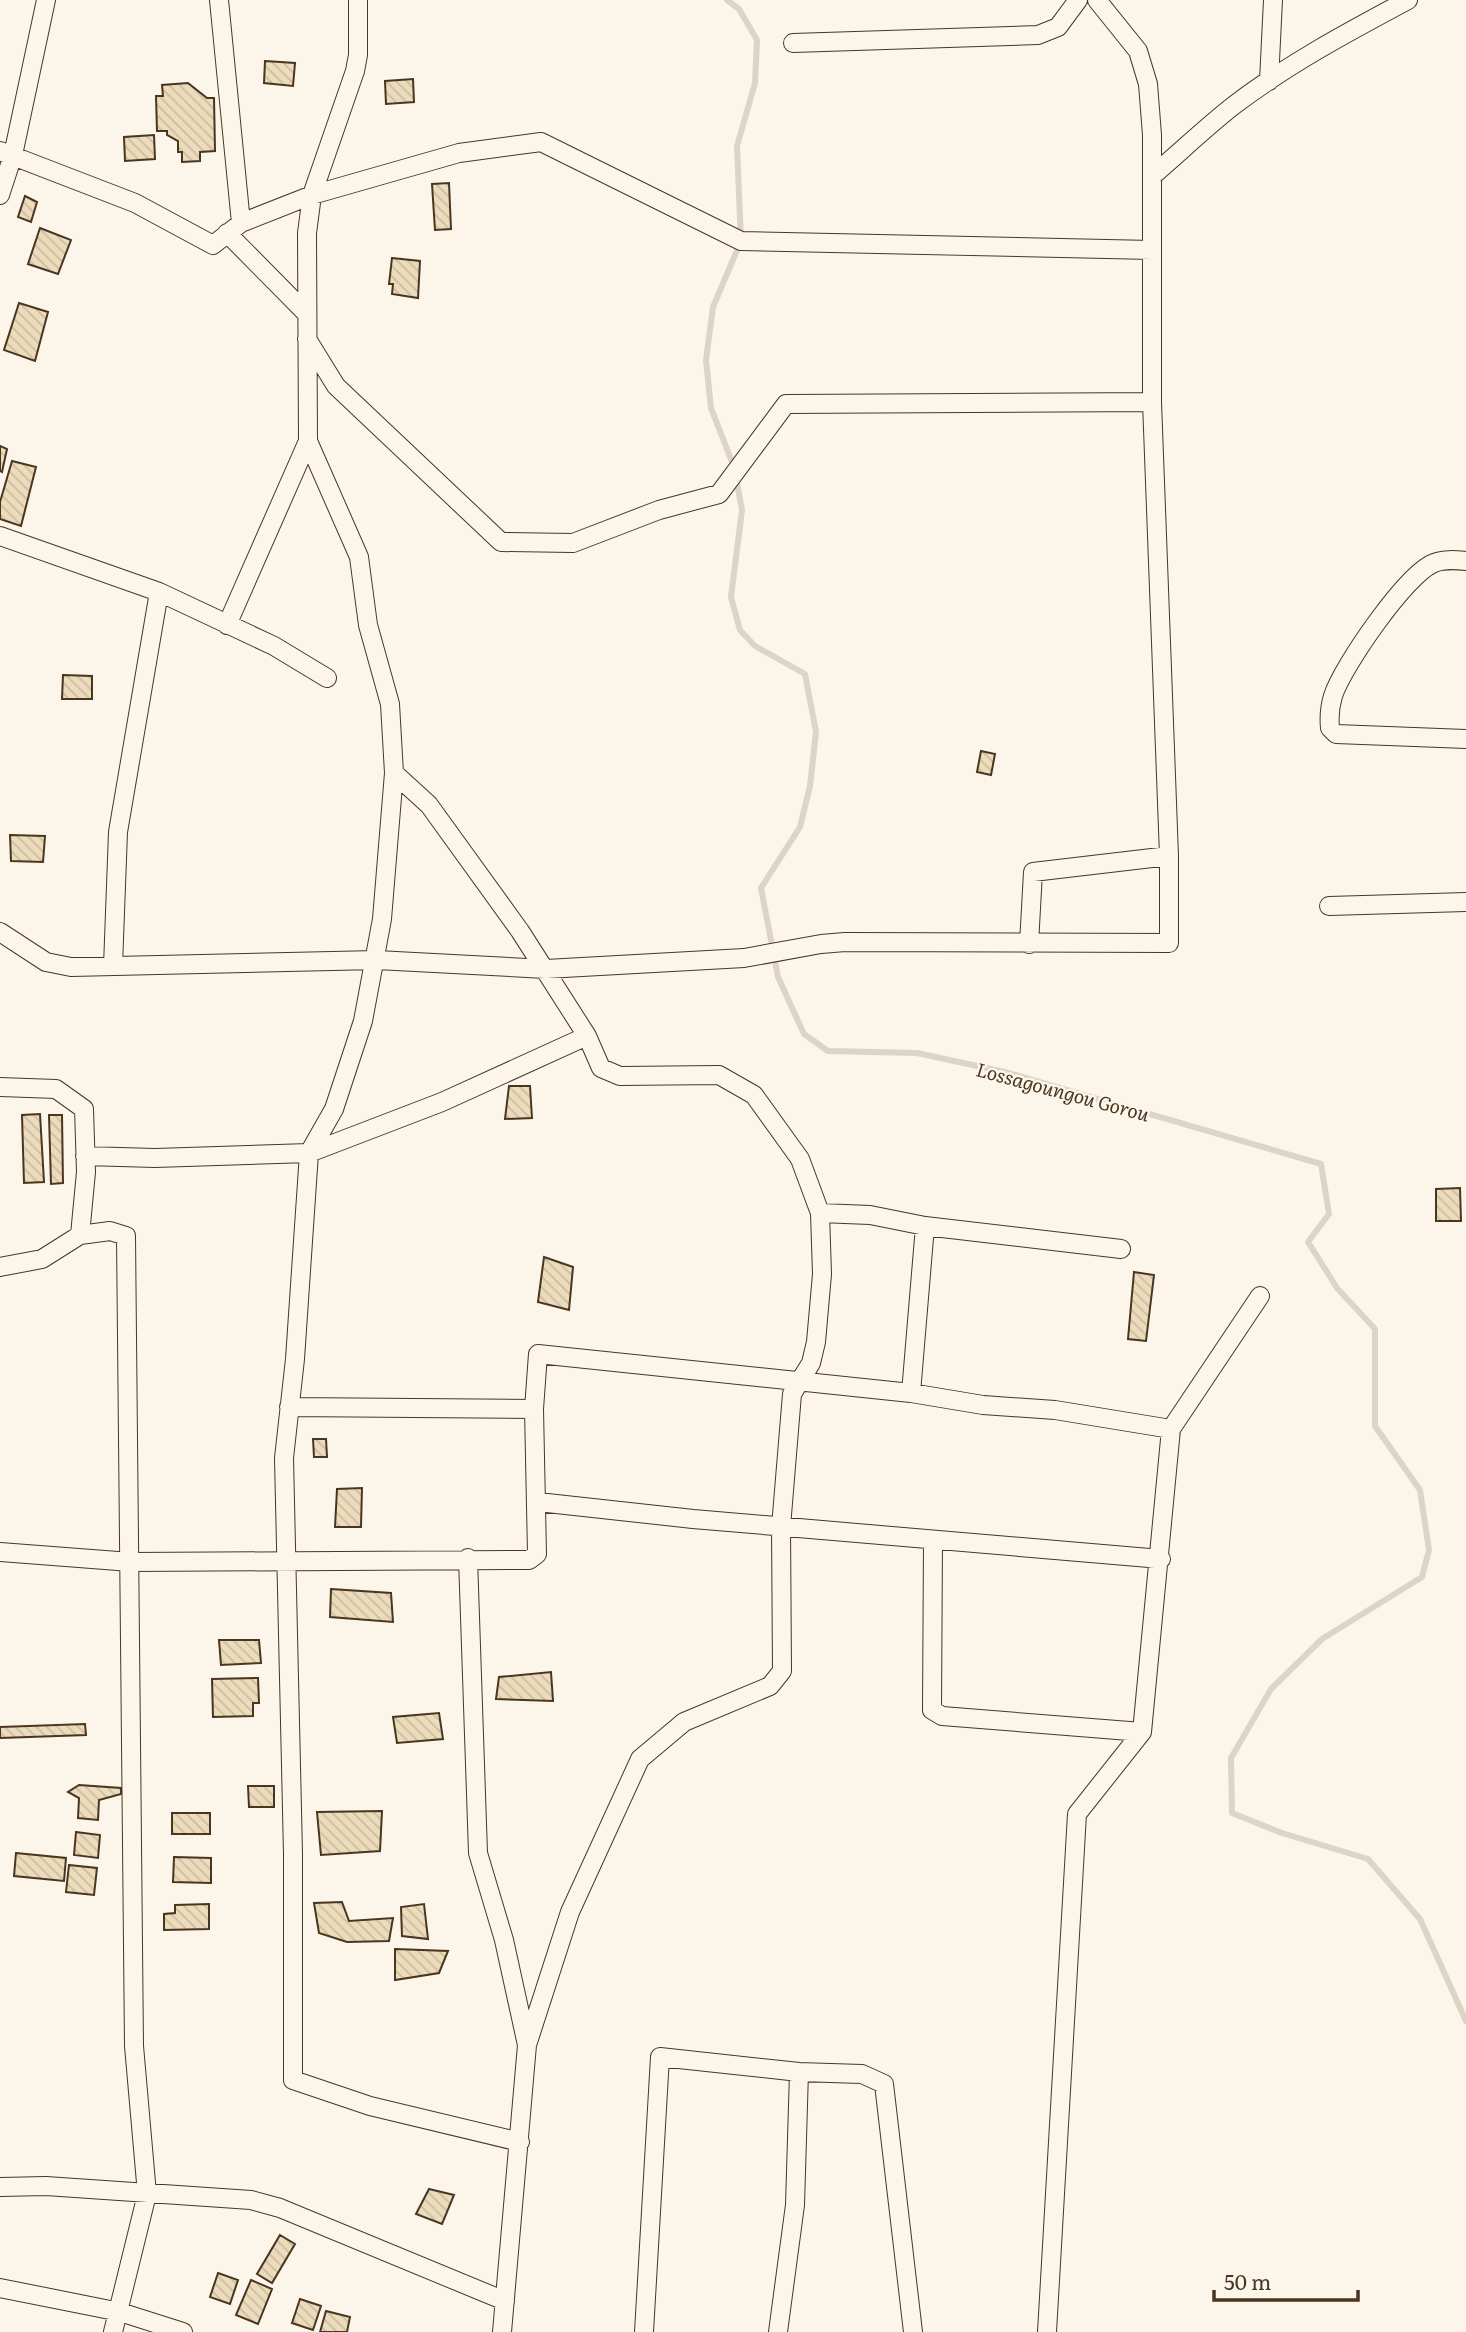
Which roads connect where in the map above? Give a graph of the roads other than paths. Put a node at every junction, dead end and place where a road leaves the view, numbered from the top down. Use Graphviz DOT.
graph roads {
  1 [pos="46,0"];
  2 [pos="219,0"];
  3 [pos="358,0"];
  4 [pos="1078,0"];
  5 [pos="1097,0"];
  6 [pos="1273,0"];
  7 [pos="1408,0"];
  8 [pos="793,43"];
  9 [pos="1269,81"];
  10 [pos="6,153"];
  11 [pos="1152,176"];
  12 [pos="0,195"];
  13 [pos="312,195"];
  14 [pos="234,228"];
  15 [pos="1152,250"];
  16 [pos="305,312"];
  17 [pos="305,337"];
  18 [pos="1152,402"];
  19 [pos="308,440"];
  20 [pos="0,536"];
  21 [pos="1466,561"];
  22 [pos="159,592"];
  23 [pos="227,625"];
  24 [pos="327,678"];
  25 [pos="1466,739"];
  26 [pos="394,773"];
  27 [pos="1169,856"];
  28 [pos="1466,902"];
  29 [pos="1329,906"];
  30 [pos="0,932"];
  31 [pos="1029,944"];
  32 [pos="377,960"];
  33 [pos="113,966"];
  34 [pos="546,969"];
  35 [pos="587,1036"];
  36 [pos="0,1087"];
  37 [pos="309,1153"];
  38 [pos="85,1156"];
  39 [pos="820,1213"];
  40 [pos="925,1226"];
  41 [pos="80,1235"];
  42 [pos="1121,1249"];
  43 [pos="0,1267"];
  44 [pos="1260,1296"];
  45 [pos="797,1381"];
  46 [pos="911,1393"];
  47 [pos="289,1407"];
  48 [pos="534,1409"];
  49 [pos="1171,1429"];
  50 [pos="538,1502"];
  51 [pos="780,1527"];
  52 [pos="933,1539"];
  53 [pos="0,1552"];
  54 [pos="468,1558"];
  55 [pos="1161,1559"];
  56 [pos="131,1562"];
  57 [pos="285,1562"];
  58 [pos="1142,1732"];
  59 [pos="527,2045"];
  60 [pos="799,2072"];
  61 [pos="520,2142"];
  62 [pos="0,2187"];
  63 [pos="147,2194"];
  64 [pos="0,2288"];
  65 [pos="505,2301"];
  66 [pos="120,2312"];
  67 [pos="113,2332"];
  68 [pos="183,2332"];
  69 [pos="502,2332"];
  70 [pos="644,2332"];
  71 [pos="778,2332"];
  72 [pos="913,2332"];
  73 [pos="1047,2332"];
  1 -- 10 [label="street"];
  2 -- 14 [label="street"];
  3 -- 13 [label="street"];
  4 -- 8 [label="street"];
  5 -- 11 [label="street"];
  6 -- 9 [label="street"];
  7 -- 9 [label="street"];
  9 -- 11 [label="street"];
  10 -- 12 [label="street"];
  10 -- 14 [label="street"];
  11 -- 15 [label="street"];
  13 -- 14 [label="street"];
  13 -- 15 [label="street"];
  13 -- 16 [label="street"];
  14 -- 16 [label="street"];
  15 -- 18 [label="street"];
  16 -- 17 [label="street"];
  17 -- 18 [label="street"];
  17 -- 19 [label="street"];
  18 -- 27 [label="street"];
  19 -- 23 [label="street"];
  19 -- 26 [label="street"];
  20 -- 22 [label="street"];
  21 -- 25 [label="street"];
  22 -- 23 [label="street"];
  22 -- 33 [label="street"];
  23 -- 24 [label="street"];
  26 -- 32 [label="street"];
  26 -- 34 [label="street"];
  27 -- 31 [label="street"];
  27 -- 31 [label="street"];
  28 -- 29 [label="street"];
  30 -- 33 [label="street"];
  31 -- 34 [label="street"];
  32 -- 33 [label="street"];
  32 -- 34 [label="street"];
  32 -- 37 [label="street"];
  34 -- 35 [label="street"];
  35 -- 37 [label="street"];
  35 -- 39 [label="street"];
  36 -- 38 [label="street"];
  37 -- 38 [label="street"];
  37 -- 47 [label="street"];
  38 -- 41 [label="street"];
  39 -- 40 [label="street"];
  39 -- 45 [label="street"];
  40 -- 42 [label="street"];
  40 -- 46 [label="street"];
  41 -- 43 [label="street"];
  41 -- 56 [label="street"];
  44 -- 49 [label="street"];
  45 -- 46 [label="street"];
  45 -- 48 [label="street"];
  45 -- 51 [label="street"];
  46 -- 49 [label="street"];
  47 -- 48 [label="street"];
  47 -- 57 [label="street"];
  48 -- 50 [label="street"];
  49 -- 55 [label="street"];
  50 -- 51 [label="street"];
  50 -- 54 [label="street"];
  51 -- 52 [label="street"];
  51 -- 59 [label="street"];
  52 -- 55 [label="street"];
  52 -- 58 [label="street"];
  53 -- 56 [label="street"];
  54 -- 57 [label="street"];
  54 -- 59 [label="street"];
  55 -- 58 [label="street"];
  56 -- 57 [label="street"];
  56 -- 63 [label="street"];
  57 -- 61 [label="street"];
  58 -- 73 [label="street"];
  59 -- 61 [label="street"];
  60 -- 70 [label="street"];
  60 -- 71 [label="street"];
  60 -- 72 [label="street"];
  61 -- 65 [label="street"];
  62 -- 63 [label="street"];
  63 -- 65 [label="street"];
  63 -- 66 [label="street"];
  64 -- 66 [label="street"];
  65 -- 69 [label="street"];
  66 -- 67 [label="street"];
  66 -- 68 [label="street"];
}
